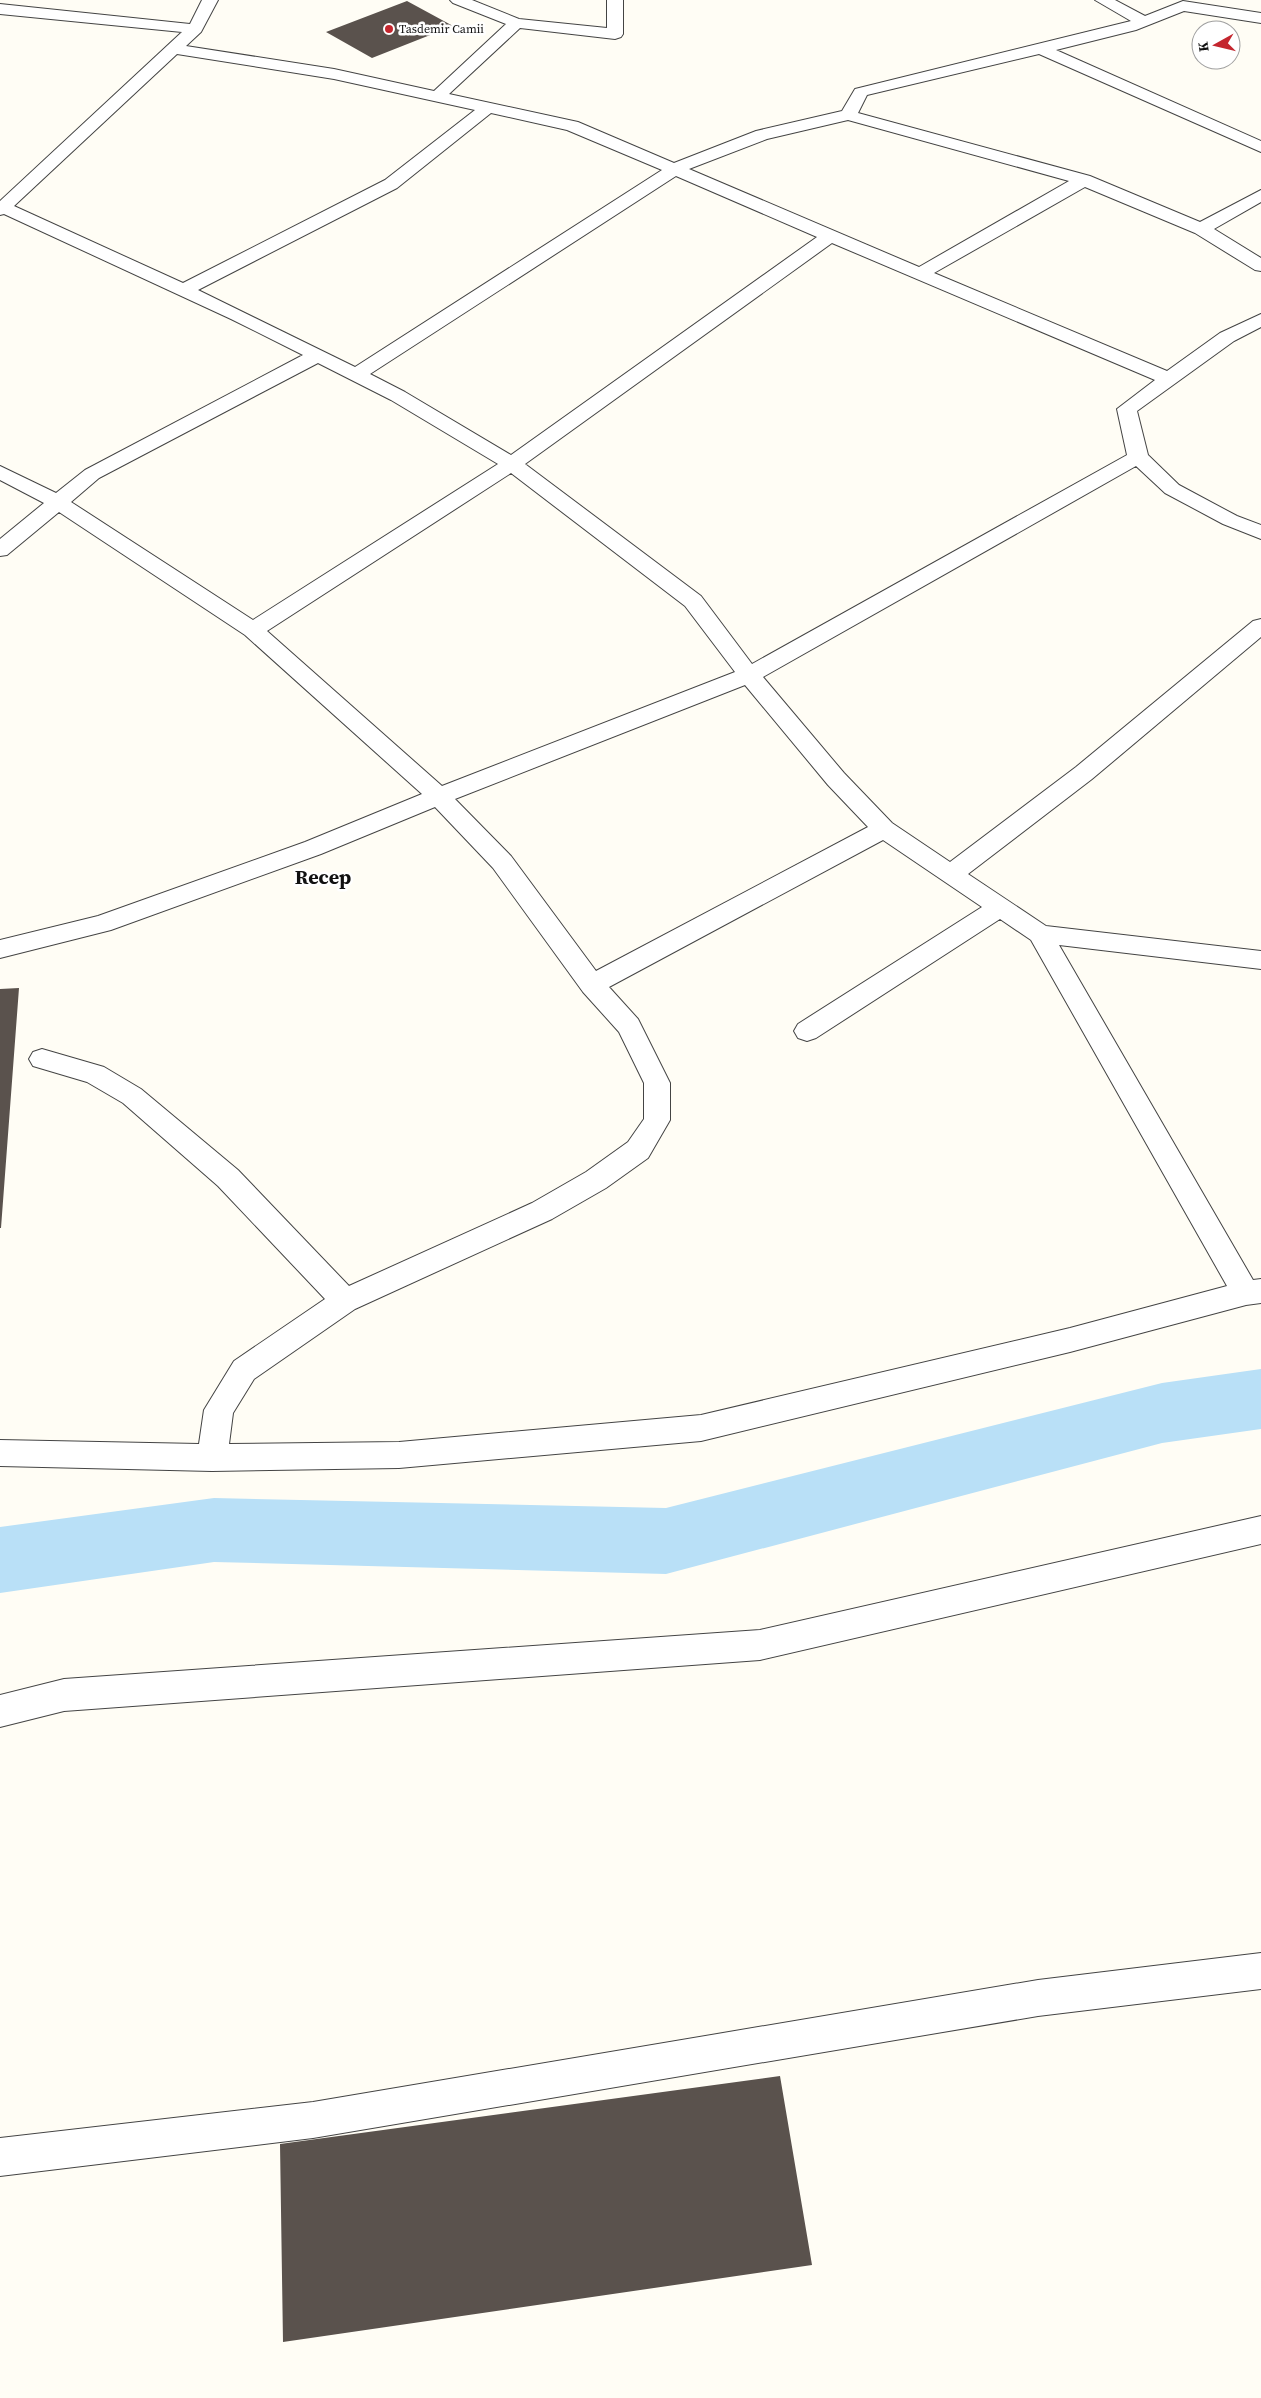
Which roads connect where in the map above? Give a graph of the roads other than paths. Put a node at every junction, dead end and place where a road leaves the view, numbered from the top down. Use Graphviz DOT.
graph roads {
  1 [pos="210,0"];
  2 [pos="458,0"];
  3 [pos="615,0"];
  4 [pos="1103,0"];
  5 [pos="0,9"];
  6 [pos="1261,18"];
  7 [pos="1143,21"];
  8 [pos="516,23"];
  9 [pos="195,29"];
  10 [pos="1039,48"];
  11 [pos="174,49"];
  12 [pos="437,97"];
  13 [pos="488,108"];
  14 [pos="848,115"];
  15 [pos="1261,147"];
  16 [pos="675,169"];
  17 [pos="1084,180"];
  18 [pos="1261,195"];
  19 [pos="1,208"];
  20 [pos="1201,229"];
  21 [pos="831,235"];
  22 [pos="1261,266"];
  23 [pos="921,274"];
  24 [pos="184,290"];
  25 [pos="1261,320"];
  26 [pos="318,356"];
  27 [pos="356,375"];
  28 [pos="1168,380"];
  29 [pos="1138,457"];
  30 [pos="512,464"];
  31 [pos="0,472"];
  32 [pos="58,502"];
  33 [pos="1261,533"];
  34 [pos="0,550"];
  35 [pos="1261,626"];
  36 [pos="253,630"];
  37 [pos="749,675"];
  38 [pos="439,796"];
  39 [pos="884,829"];
  40 [pos="950,874"];
  41 [pos="1000,907"];
  42 [pos="1040,934"];
  43 [pos="0,949"];
  44 [pos="1261,960"];
  45 [pos="592,985"];
  46 [pos="807,1031"];
  47 [pos="42,1059"];
  48 [pos="1253,1292"];
  49 [pos="346,1301"];
  50 [pos="0,1453"];
  51 [pos="212,1458"];
  52 [pos="1261,1530"];
  53 [pos="0,1711"];
  54 [pos="1261,1971"];
  55 [pos="0,2158"];
  1 -- 9 [label="street"];
  2 -- 8 [label="street"];
  3 -- 8 [label="street"];
  4 -- 7 [label="street"];
  5 -- 9 [label="street"];
  6 -- 7 [label="street"];
  7 -- 10 [label="street"];
  8 -- 12 [label="street"];
  9 -- 11 [label="street"];
  10 -- 14 [label="street"];
  10 -- 15 [label="street"];
  11 -- 12 [label="street"];
  11 -- 19 [label="street"];
  12 -- 13 [label="street"];
  13 -- 16 [label="street"];
  13 -- 24 [label="street"];
  14 -- 16 [label="street"];
  14 -- 17 [label="street"];
  16 -- 21 [label="street"];
  16 -- 27 [label="street"];
  17 -- 20 [label="street"];
  17 -- 23 [label="street"];
  18 -- 20 [label="street"];
  19 -- 24 [label="street"];
  20 -- 22 [label="street"];
  21 -- 23 [label="street"];
  21 -- 30 [label="street"];
  23 -- 28 [label="street"];
  24 -- 26 [label="street"];
  25 -- 28 [label="street"];
  26 -- 27 [label="street"];
  26 -- 32 [label="street"];
  27 -- 30 [label="street"];
  28 -- 29 [label="street"];
  29 -- 33 [label="street"];
  29 -- 37 [label="street"];
  30 -- 36 [label="street"];
  30 -- 37 [label="street"];
  31 -- 32 [label="street"];
  32 -- 34 [label="street"];
  32 -- 36 [label="street"];
  35 -- 40 [label="street"];
  36 -- 38 [label="street"];
  37 -- 38 [label="street"];
  37 -- 39 [label="street"];
  38 -- 43 [label="street"];
  38 -- 45 [label="street"];
  39 -- 40 [label="street"];
  39 -- 45 [label="street"];
  40 -- 41 [label="street"];
  41 -- 42 [label="street"];
  41 -- 46 [label="street"];
  42 -- 44 [label="street"];
  42 -- 48 [label="street"];
  45 -- 49 [label="street"];
  47 -- 49 [label="street"];
  48 -- 51 [label="street"];
  49 -- 51 [label="street"];
  50 -- 51 [label="street"];
  52 -- 53 [label="street"];
  54 -- 55 [label="street"];
}
